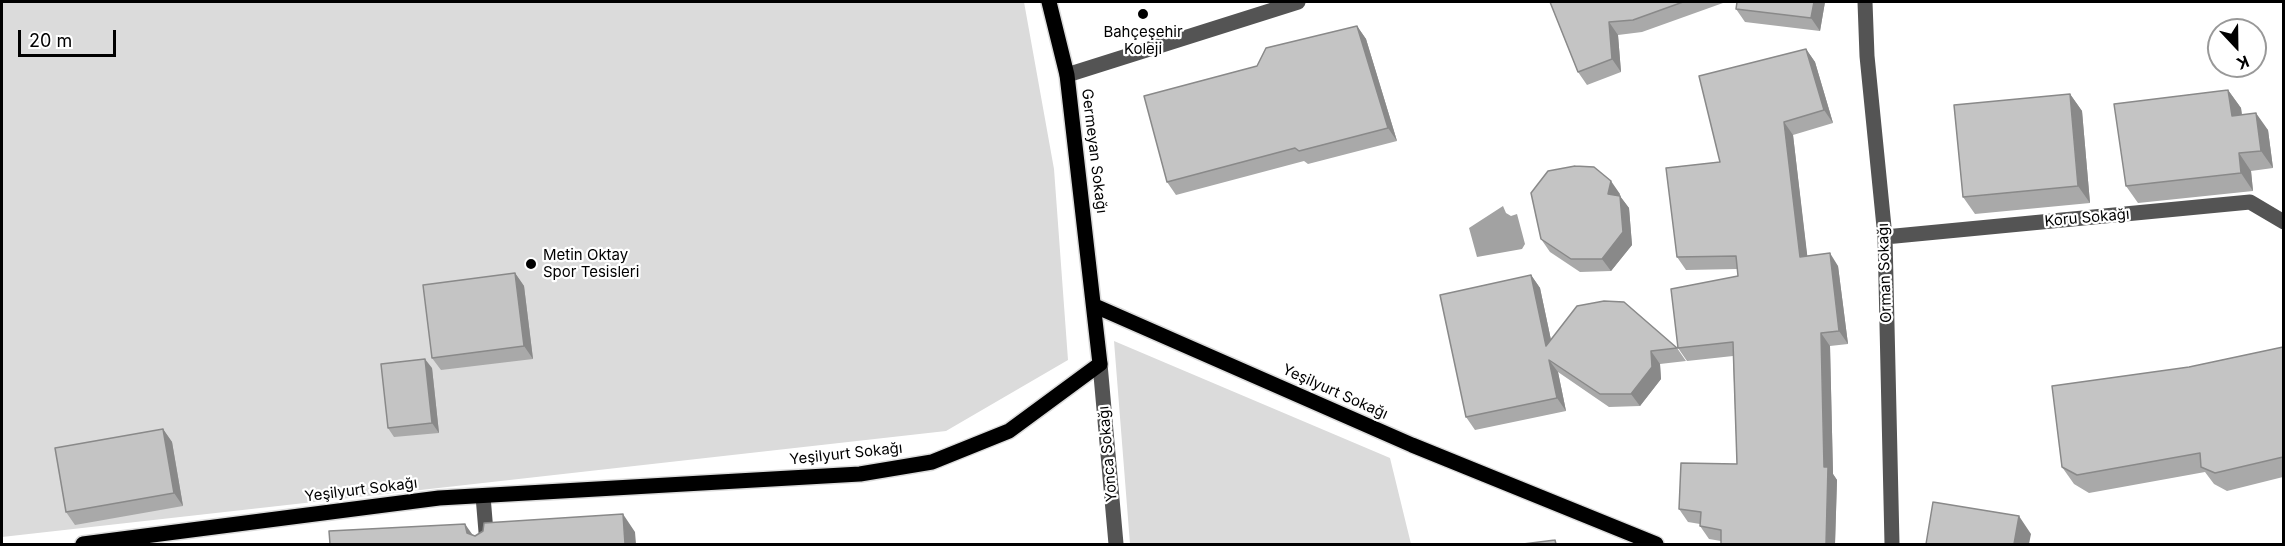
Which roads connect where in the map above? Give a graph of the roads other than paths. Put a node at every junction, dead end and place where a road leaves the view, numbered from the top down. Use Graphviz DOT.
graph roads {
  1 [pos="1049,2"];
  2 [pos="1298,2"];
  3 [pos="1865,2"];
  4 [pos="1066,75"];
  5 [pos="2283,222"];
  6 [pos="1885,237"];
  7 [pos="1095,306"];
  8 [pos="1100,364"];
  9 [pos="483,496"];
  10 [pos="83,544"];
  11 [pos="487,544"];
  12 [pos="1116,544"];
  13 [pos="1656,544"];
  14 [pos="1892,544"];
  1 -- 4 [label="main road, Germeyan Sokağı"];
  2 -- 4 [label="street"];
  3 -- 6 [label="street, Orman Sokağı"];
  4 -- 7 [label="main road, Germeyan Sokağı"];
  5 -- 6 [label="street, Koru Sokağı"];
  6 -- 14 [label="street, Orman Sokağı"];
  7 -- 8 [label="main road"];
  7 -- 13 [label="main road, Yeşilyurt Sokağı"];
  8 -- 9 [label="main road, Yeşilyurt Sokağı"];
  8 -- 12 [label="street, Yonca Sokağı"];
  9 -- 10 [label="main road, Yeşilyurt Sokağı"];
  9 -- 11 [label="street"];
}
